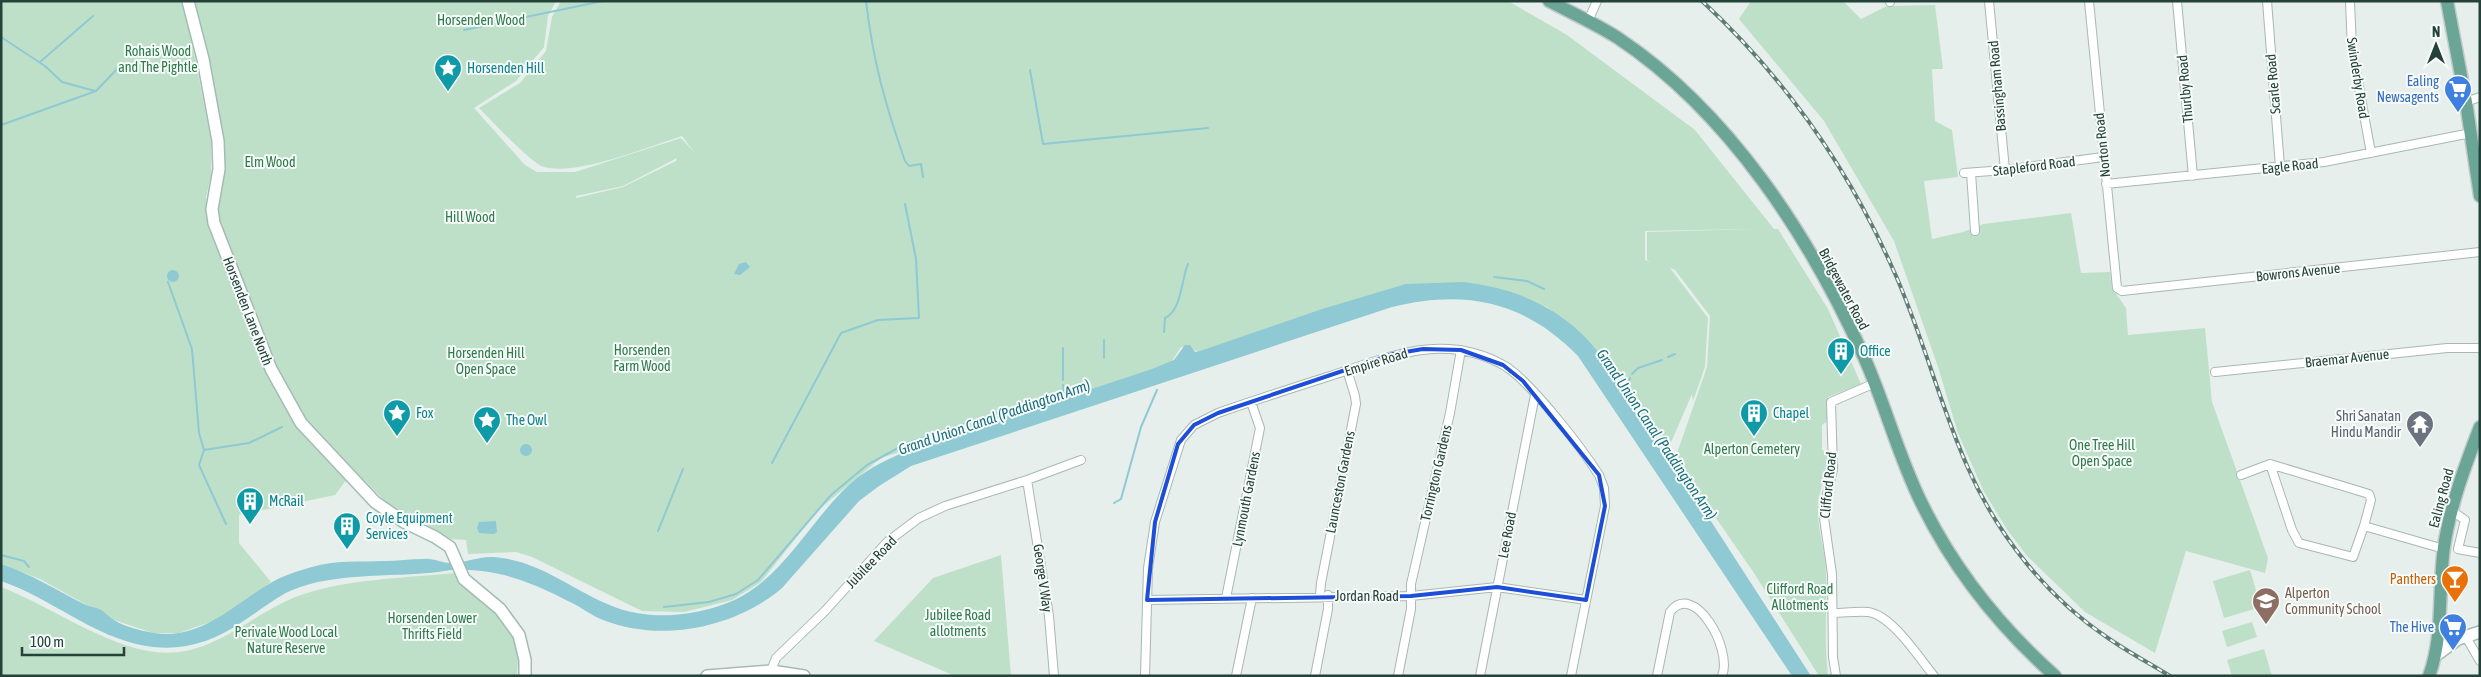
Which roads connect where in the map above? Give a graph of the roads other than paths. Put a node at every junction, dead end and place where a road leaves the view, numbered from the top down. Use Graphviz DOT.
graph roads {
  1 [pos="188,1"];
  2 [pos="1549,1"];
  3 [pos="1597,1"];
  4 [pos="1989,1"];
  5 [pos="2088,1"];
  6 [pos="2177,1"];
  7 [pos="2266,1"];
  8 [pos="2350,1"];
  9 [pos="2447,1"];
  10 [pos="1588,21"];
  11 [pos="2480,98"];
  12 [pos="2466,102"];
  13 [pos="2471,133"];
  14 [pos="2370,154"];
  15 [pos="2103,157"];
  16 [pos="2280,167"];
  17 [pos="2005,170"];
  18 [pos="2193,176"];
  19 [pos="2106,184"];
  20 [pos="2480,196"];
  21 [pos="1975,230"];
  22 [pos="2480,252"];
  23 [pos="2117,288"];
  24 [pos="2480,348"];
  25 [pos="1461,350"];
  26 [pos="1347,370"];
  27 [pos="2215,372"];
  28 [pos="1875,383"];
  29 [pos="1536,395"];
  30 [pos="1251,402"];
  31 [pos="2480,427"];
  32 [pos="1081,460"];
  33 [pos="2270,464"];
  34 [pos="2241,475"];
  35 [pos="1027,480"];
  36 [pos="2451,510"];
  37 [pos="2364,526"];
  38 [pos="2444,549"];
  39 [pos="2480,553"];
  40 [pos="1497,587"];
  41 [pos="1324,595"];
  42 [pos="1411,596"];
  43 [pos="1226,598"];
  44 [pos="1252,598"];
  45 [pos="1148,600"];
  46 [pos="1586,600"];
  47 [pos="1833,613"];
  48 [pos="2480,632"];
  49 [pos="2438,638"];
  50 [pos="2462,638"];
  51 [pos="2436,656"];
  52 [pos="2480,661"];
  53 [pos="772,671"];
  54 [pos="525,676"];
  55 [pos="707,676"];
  56 [pos="804,676"];
  57 [pos="1054,676"];
  58 [pos="1145,676"];
  59 [pos="1236,676"];
  60 [pos="1315,676"];
  61 [pos="1398,676"];
  62 [pos="1480,676"];
  63 [pos="1571,676"];
  64 [pos="1657,676"];
  65 [pos="1722,676"];
  66 [pos="1836,676"];
  67 [pos="1934,676"];
  68 [pos="2055,676"];
  69 [pos="2428,676"];
  1 -- 54 [label="street, Horsenden Lane North"];
  2 -- 10 [label="main road, Bridgewater Road"];
  3 -- 10 [label="street"];
  4 -- 17 [label="street, Bassingham Road"];
  5 -- 15 [label="street, Norton Road"];
  6 -- 18 [label="street, Thurlby Road"];
  7 -- 16 [label="street, Scarle Road"];
  8 -- 14 [label="street, Swinderby Road"];
  9 -- 12 [label="main road"];
  10 -- 28 [label="main road, Bridgewater Road"];
  11 -- 12 [label="street"];
  12 -- 13 [label="main road"];
  13 -- 14 [label="street, Eagle Road"];
  13 -- 20 [label="main road"];
  14 -- 16 [label="street, Eagle Road"];
  15 -- 17 [label="street, Stapleford Road"];
  15 -- 19 [label="street, Norton Road"];
  16 -- 18 [label="street, Eagle Road"];
  17 -- 21 [label="street, Stapleford Road"];
  18 -- 19 [label="street, Eagle Road"];
  19 -- 23 [label="street, Norton Road"];
  22 -- 23 [label="street, Bowrons Avenue"];
  24 -- 27 [label="street, Braemar Avenue"];
  25 -- 26 [label="street, Empire Road"];
  25 -- 29 [label="street, Empire Road"];
  25 -- 42 [label="street, Torrington Gardens"];
  26 -- 30 [label="street, Empire Road"];
  26 -- 41 [label="street, Launceston Gardens"];
  28 -- 47 [label="street, Clifford Road"];
  28 -- 68 [label="main road, Bridgewater Road"];
  29 -- 40 [label="street, Lee Road"];
  29 -- 46 [label="street, Empire Road"];
  30 -- 43 [label="street, Lynmouth Gardens"];
  30 -- 45 [label="street, Empire Road"];
  31 -- 36 [label="main road, Ealing Road"];
  32 -- 35 [label="street, Jubilee Road"];
  33 -- 34 [label="street"];
  33 -- 37 [label="street"];
  33 -- 37 [label="street"];
  35 -- 53 [label="street, Jubilee Road"];
  35 -- 57 [label="street, George V Way"];
  36 -- 38 [label="main road, Ealing Road"];
  36 -- 39 [label="street"];
  37 -- 38 [label="street"];
  38 -- 49 [label="main road, Ealing Road"];
  40 -- 42 [label="street, Jordan Road"];
  40 -- 46 [label="street, Jordan Road"];
  40 -- 62 [label="street, Lee Road"];
  41 -- 42 [label="street, Jordan Road"];
  41 -- 44 [label="street, Jordan Road"];
  41 -- 60 [label="street, Launceston Gardens"];
  42 -- 61 [label="street, Torrington Gardens"];
  43 -- 44 [label="street, Jordan Road"];
  43 -- 45 [label="street, Jordan Road"];
  44 -- 59 [label="street"];
  45 -- 58 [label="street, Empire Road"];
  46 -- 63 [label="street, Empire Road"];
  47 -- 66 [label="street, Clifford Road"];
  47 -- 67 [label="street"];
  48 -- 50 [label="street"];
  49 -- 50 [label="street"];
  49 -- 51 [label="main road"];
  50 -- 51 [label="street"];
  50 -- 52 [label="street"];
  51 -- 69 [label="main road"];
  53 -- 55 [label="street"];
  53 -- 56 [label="street"];
  64 -- 65 [label="street"];
}
